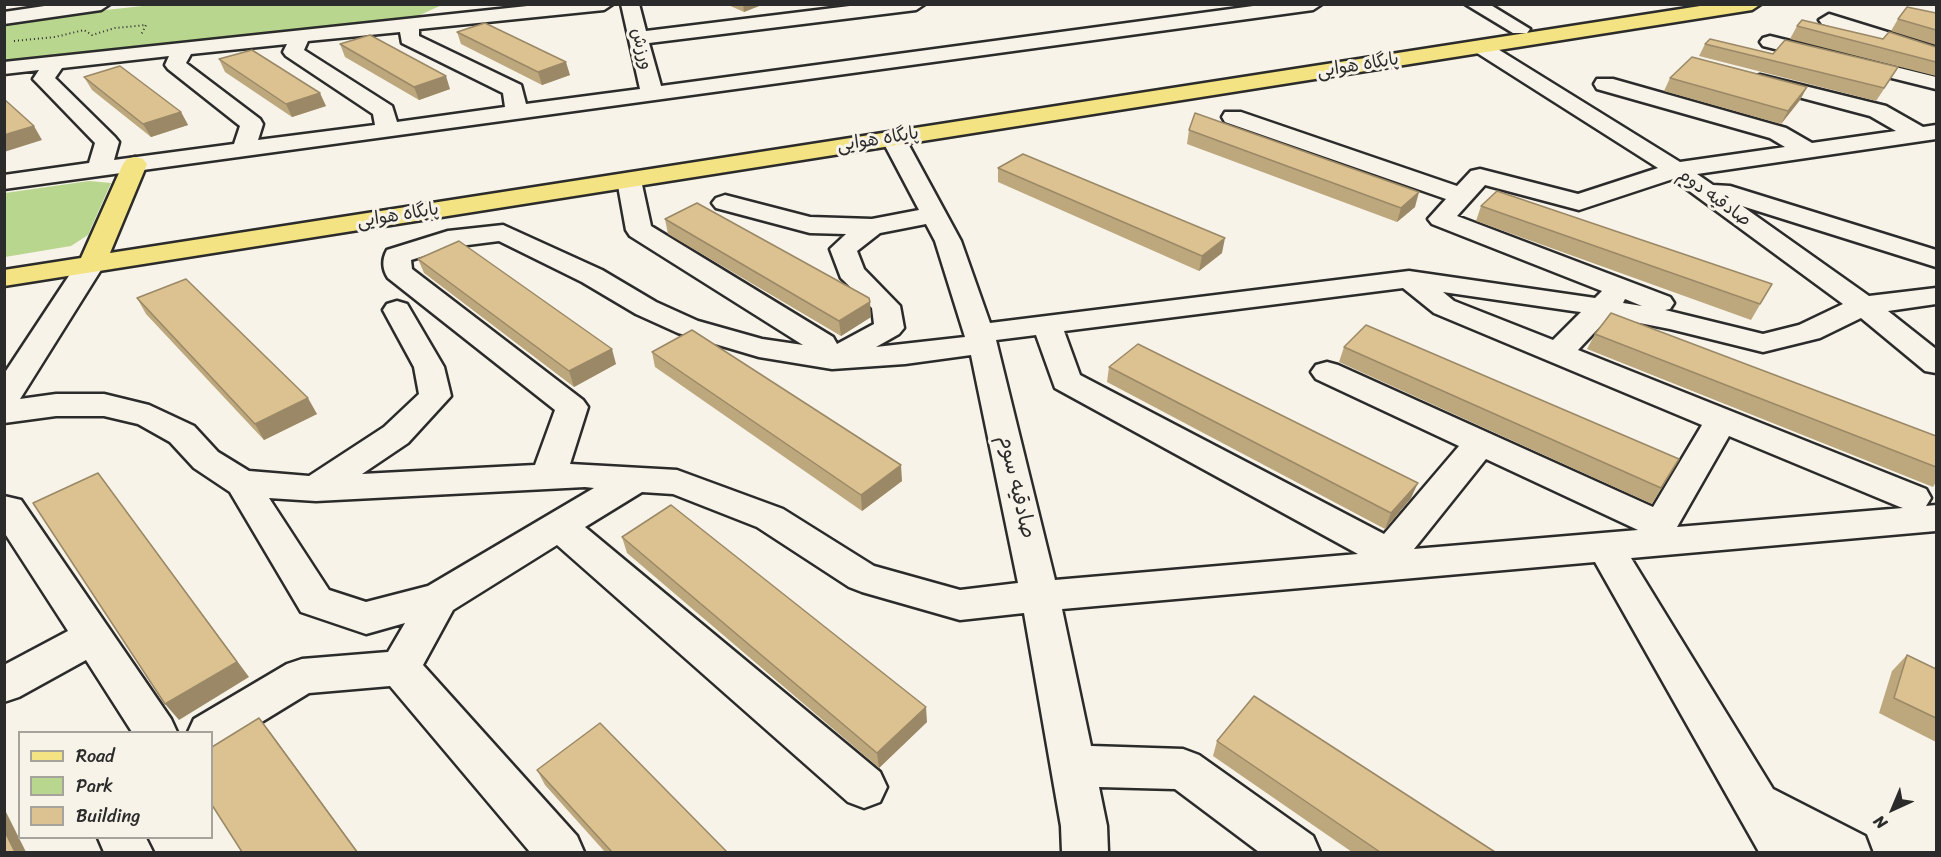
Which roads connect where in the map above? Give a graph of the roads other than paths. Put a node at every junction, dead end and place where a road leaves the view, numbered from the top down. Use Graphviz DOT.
graph roads {
  1 [pos="101,4"];
  2 [pos="604,4"];
  3 [pos="630,4"];
  4 [pos="814,4"];
  5 [pos="916,4"];
  6 [pos="1313,4"];
  7 [pos="1474,4"];
  8 [pos="1682,4"];
  9 [pos="1752,4"];
  10 [pos="531,12"];
  11 [pos="837,14"];
  12 [pos="4,18"];
  13 [pos="1829,20"];
  14 [pos="410,25"];
  15 [pos="1520,30"];
  16 [pos="494,33"];
  17 [pos="300,37"];
  18 [pos="639,39"];
  19 [pos="1770,42"];
  20 [pos="1473,43"];
  21 [pos="183,49"];
  22 [pos="1936,53"];
  23 [pos="55,63"];
  24 [pos="4,68"];
  25 [pos="1905,75"];
  26 [pos="1744,77"];
  27 [pos="1936,83"];
  28 [pos="1605,84"];
  29 [pos="652,94"];
  30 [pos="1878,111"];
  31 [pos="517,112"];
  32 [pos="1793,113"];
  33 [pos="1233,117"];
  34 [pos="387,130"];
  35 [pos="889,132"];
  36 [pos="1928,134"];
  37 [pos="243,150"];
  38 [pos="1809,151"];
  39 [pos="135,164"];
  40 [pos="99,169"];
  41 [pos="1685,176"];
  42 [pos="629,180"];
  43 [pos="4,182"];
  44 [pos="1462,196"];
  45 [pos="725,203"];
  46 [pos="934,215"];
  47 [pos="872,227"];
  48 [pos="95,256"];
  49 [pos="1936,259"];
  50 [pos="4,261"];
  51 [pos="4,279"];
  52 [pos="1409,279"];
  53 [pos="1936,296"];
  54 [pos="1610,298"];
  55 [pos="1863,305"];
  56 [pos="397,310"];
  57 [pos="1047,324"];
  58 [pos="981,338"];
  59 [pos="1557,354"];
  60 [pos="832,359"];
  61 [pos="1936,364"];
  62 [pos="1327,372"];
  63 [pos="4,399"];
  64 [pos="4,412"];
  65 [pos="1721,421"];
  66 [pos="1481,443"];
  67 [pos="549,476"];
  68 [pos="636,479"];
  69 [pos="242,483"];
  70 [pos="316,489"];
  71 [pos="1925,508"];
  72 [pos="4,509"];
  73 [pos="559,526"];
  74 [pos="1605,547"];
  75 [pos="1398,559"];
  76 [pos="1040,596"];
  77 [pos="439,599"];
  78 [pos="93,637"];
  79 [pos="400,668"];
  80 [pos="4,685"];
  81 [pos="155,731"];
  82 [pos="212,731"];
  83 [pos="1072,766"];
  84 [pos="864,787"];
  85 [pos="1757,804"];
  86 [pos="560,852"];
  87 [pos="1085,852"];
  88 [pos="1296,852"];
  89 [pos="1785,852"];
  90 [pos="1848,852"];
  1 -- 12 [label="street"];
  2 -- 10 [label="street"];
  3 -- 18 [label="street, ورزش"];
  4 -- 11 [label="street"];
  5 -- 11 [label="street"];
  6 -- 29 [label="street"];
  7 -- 15 [label="street"];
  8 -- 15 [label="main road, پایگاه هوایی"];
  9 -- 20 [label="main road, پایگاه هوایی"];
  10 -- 14 [label="street"];
  10 -- 16 [label="street"];
  11 -- 18 [label="street"];
  13 -- 22 [label="street"];
  14 -- 17 [label="street"];
  14 -- 31 [label="street"];
  15 -- 20 [label="main road, پایگاه هوایی"];
  17 -- 21 [label="street"];
  17 -- 34 [label="street"];
  18 -- 29 [label="street, ورزش"];
  19 -- 25 [label="street"];
  20 -- 35 [label="main road, پایگاه هوایی"];
  20 -- 41 [label="street, صادقیه دوم"];
  21 -- 23 [label="street"];
  21 -- 37 [label="street"];
  23 -- 24 [label="street"];
  23 -- 40 [label="street"];
  25 -- 27 [label="street"];
  25 -- 30 [label="street"];
  26 -- 32 [label="street"];
  28 -- 32 [label="street"];
  29 -- 31 [label="street"];
  30 -- 32 [label="street"];
  30 -- 36 [label="street"];
  31 -- 34 [label="street"];
  32 -- 38 [label="street"];
  33 -- 44 [label="street"];
  34 -- 37 [label="street"];
  35 -- 42 [label="main road, پایگاه هوایی"];
  35 -- 46 [label="street, صادقیه سوم"];
  35 -- 48 [label="main road, پایگاه هوایی"];
  36 -- 38 [label="street"];
  37 -- 39 [label="street"];
  38 -- 41 [label="street"];
  39 -- 40 [label="street"];
  39 -- 48 [label="main road"];
  40 -- 43 [label="street"];
  41 -- 44 [label="street"];
  41 -- 49 [label="street"];
  41 -- 55 [label="street, صادقیه دوم"];
  42 -- 48 [label="main road, پایگاه هوایی"];
  42 -- 60 [label="street"];
  44 -- 54 [label="street"];
  45 -- 47 [label="street"];
  46 -- 47 [label="street"];
  46 -- 58 [label="street, صادقیه سوم"];
  47 -- 60 [label="street"];
  48 -- 50 [label="main road, پایگاه هوایی"];
  48 -- 51 [label="main road, پایگاه هوایی"];
  48 -- 63 [label="street"];
  52 -- 54 [label="street"];
  52 -- 57 [label="street"];
  52 -- 59 [label="street"];
  53 -- 55 [label="street"];
  54 -- 55 [label="street"];
  54 -- 59 [label="street"];
  55 -- 61 [label="street, صادقیه دوم"];
  56 -- 70 [label="street"];
  57 -- 58 [label="street"];
  57 -- 75 [label="street"];
  58 -- 60 [label="street"];
  58 -- 76 [label="street, صادقیه سوم"];
  59 -- 65 [label="street"];
  60 -- 67 [label="street"];
  62 -- 66 [label="street"];
  64 -- 69 [label="street"];
  65 -- 66 [label="street"];
  65 -- 71 [label="street"];
  66 -- 75 [label="street"];
  67 -- 68 [label="street"];
  67 -- 70 [label="street"];
  68 -- 73 [label="street"];
  68 -- 76 [label="street"];
  69 -- 70 [label="street"];
  69 -- 77 [label="street"];
  71 -- 74 [label="street"];
  72 -- 78 [label="street"];
  73 -- 77 [label="street"];
  73 -- 84 [label="street"];
  74 -- 75 [label="street"];
  74 -- 85 [label="street"];
  75 -- 76 [label="street"];
  76 -- 83 [label="street, صادقیه سوم"];
  77 -- 79 [label="street"];
  78 -- 80 [label="street"];
  78 -- 81 [label="street"];
  79 -- 82 [label="street"];
  79 -- 86 [label="street"];
  83 -- 87 [label="street, صادقیه سوم"];
  83 -- 88 [label="street"];
  85 -- 89 [label="street"];
  85 -- 90 [label="street"];
}
